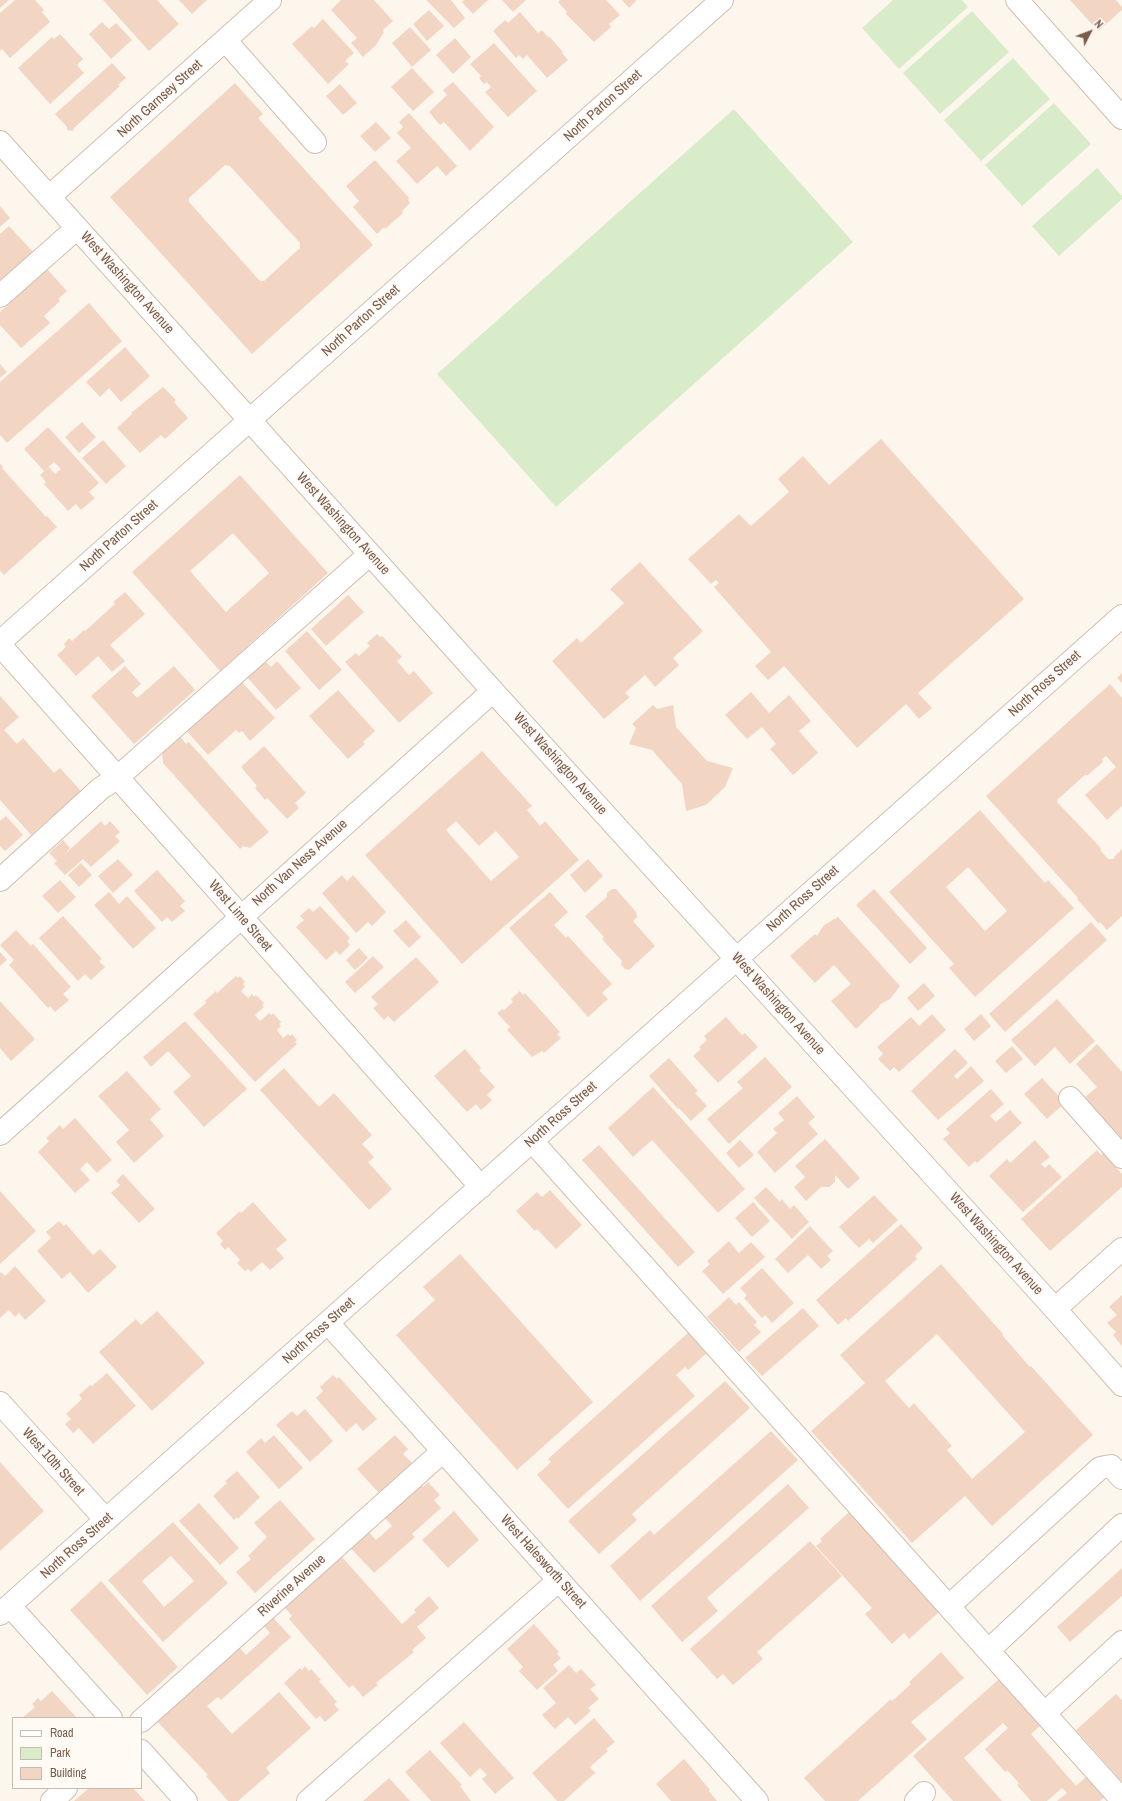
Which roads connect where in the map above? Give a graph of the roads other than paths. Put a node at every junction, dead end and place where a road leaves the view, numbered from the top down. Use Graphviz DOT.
graph roads {
  1 [pos="270,0"];
  2 [pos="722,0"];
  3 [pos="1017,0"];
  4 [pos="225,40"];
  5 [pos="1122,118"];
  6 [pos="0,142"];
  7 [pos="315,142"];
  8 [pos="50,197"];
  9 [pos="78,228"];
  10 [pos="0,296"];
  11 [pos="250,420"];
  12 [pos="370,554"];
  13 [pos="1122,616"];
  14 [pos="0,643"];
  15 [pos="493,691"];
  16 [pos="118,777"];
  17 [pos="0,880"];
  18 [pos="240,916"];
  19 [pos="736,958"];
  20 [pos="1070,1098"];
  21 [pos="0,1134"];
  22 [pos="532,1141"];
  23 [pos="1122,1157"];
  24 [pos="481,1186"];
  25 [pos="1122,1249"];
  26 [pos="1055,1309"];
  27 [pos="328,1323"];
  28 [pos="1122,1385"];
  29 [pos="0,1403"];
  30 [pos="443,1451"];
  31 [pos="1122,1478"];
  32 [pos="106,1520"];
  33 [pos="1122,1525"];
  34 [pos="559,1580"];
  35 [pos="949,1606"];
  36 [pos="5,1610"];
  37 [pos="1122,1642"];
  38 [pos="989,1650"];
  39 [pos="1045,1713"];
  40 [pos="110,1717"];
  41 [pos="142,1720"];
  42 [pos="142,1752"];
  43 [pos="65,1789"];
  44 [pos="1122,1800"];
  45 [pos="52,1801"];
  46 [pos="186,1801"];
  47 [pos="308,1801"];
  48 [pos="758,1801"];
  1 -- 4 [label="street, North Garnsey Street"];
  2 -- 11 [label="street, North Parton Street"];
  3 -- 5 [label="street"];
  4 -- 7 [label="street"];
  4 -- 8 [label="street, North Garnsey Street"];
  6 -- 8 [label="street, West Washington Avenue"];
  8 -- 9 [label="street, West Washington Avenue"];
  9 -- 10 [label="street"];
  9 -- 11 [label="street, West Washington Avenue"];
  11 -- 12 [label="street, West Washington Avenue"];
  11 -- 14 [label="street, North Parton Street"];
  12 -- 15 [label="street, West Washington Avenue"];
  12 -- 16 [label="street"];
  13 -- 19 [label="street, North Ross Street"];
  14 -- 16 [label="street, West Lime Street"];
  15 -- 18 [label="street, North Van Ness Avenue"];
  15 -- 19 [label="street, West Washington Avenue"];
  16 -- 17 [label="street"];
  16 -- 18 [label="street, West Lime Street"];
  18 -- 21 [label="street, North Van Ness Avenue"];
  18 -- 24 [label="street, West Lime Street"];
  19 -- 22 [label="street, North Ross Street"];
  19 -- 26 [label="street, West Washington Avenue"];
  20 -- 23 [label="street"];
  22 -- 24 [label="street, North Ross Street"];
  22 -- 35 [label="street"];
  24 -- 27 [label="street, North Ross Street"];
  25 -- 26 [label="street"];
  26 -- 28 [label="street, West Washington Avenue"];
  27 -- 30 [label="street, West Halesworth Street"];
  27 -- 32 [label="street, North Ross Street"];
  29 -- 32 [label="street, West 10th Street"];
  30 -- 34 [label="street, West Halesworth Street"];
  30 -- 41 [label="street, Riverine Avenue"];
  31 -- 35 [label="street"];
  32 -- 36 [label="street, North Ross Street"];
  33 -- 38 [label="street"];
  34 -- 47 [label="street"];
  34 -- 48 [label="street, West Halesworth Street"];
  35 -- 38 [label="street"];
  36 -- 40 [label="street"];
  37 -- 39 [label="street"];
  38 -- 39 [label="street"];
  39 -- 44 [label="street"];
  42 -- 46 [label="street"];
  43 -- 45 [label="street"];
}
